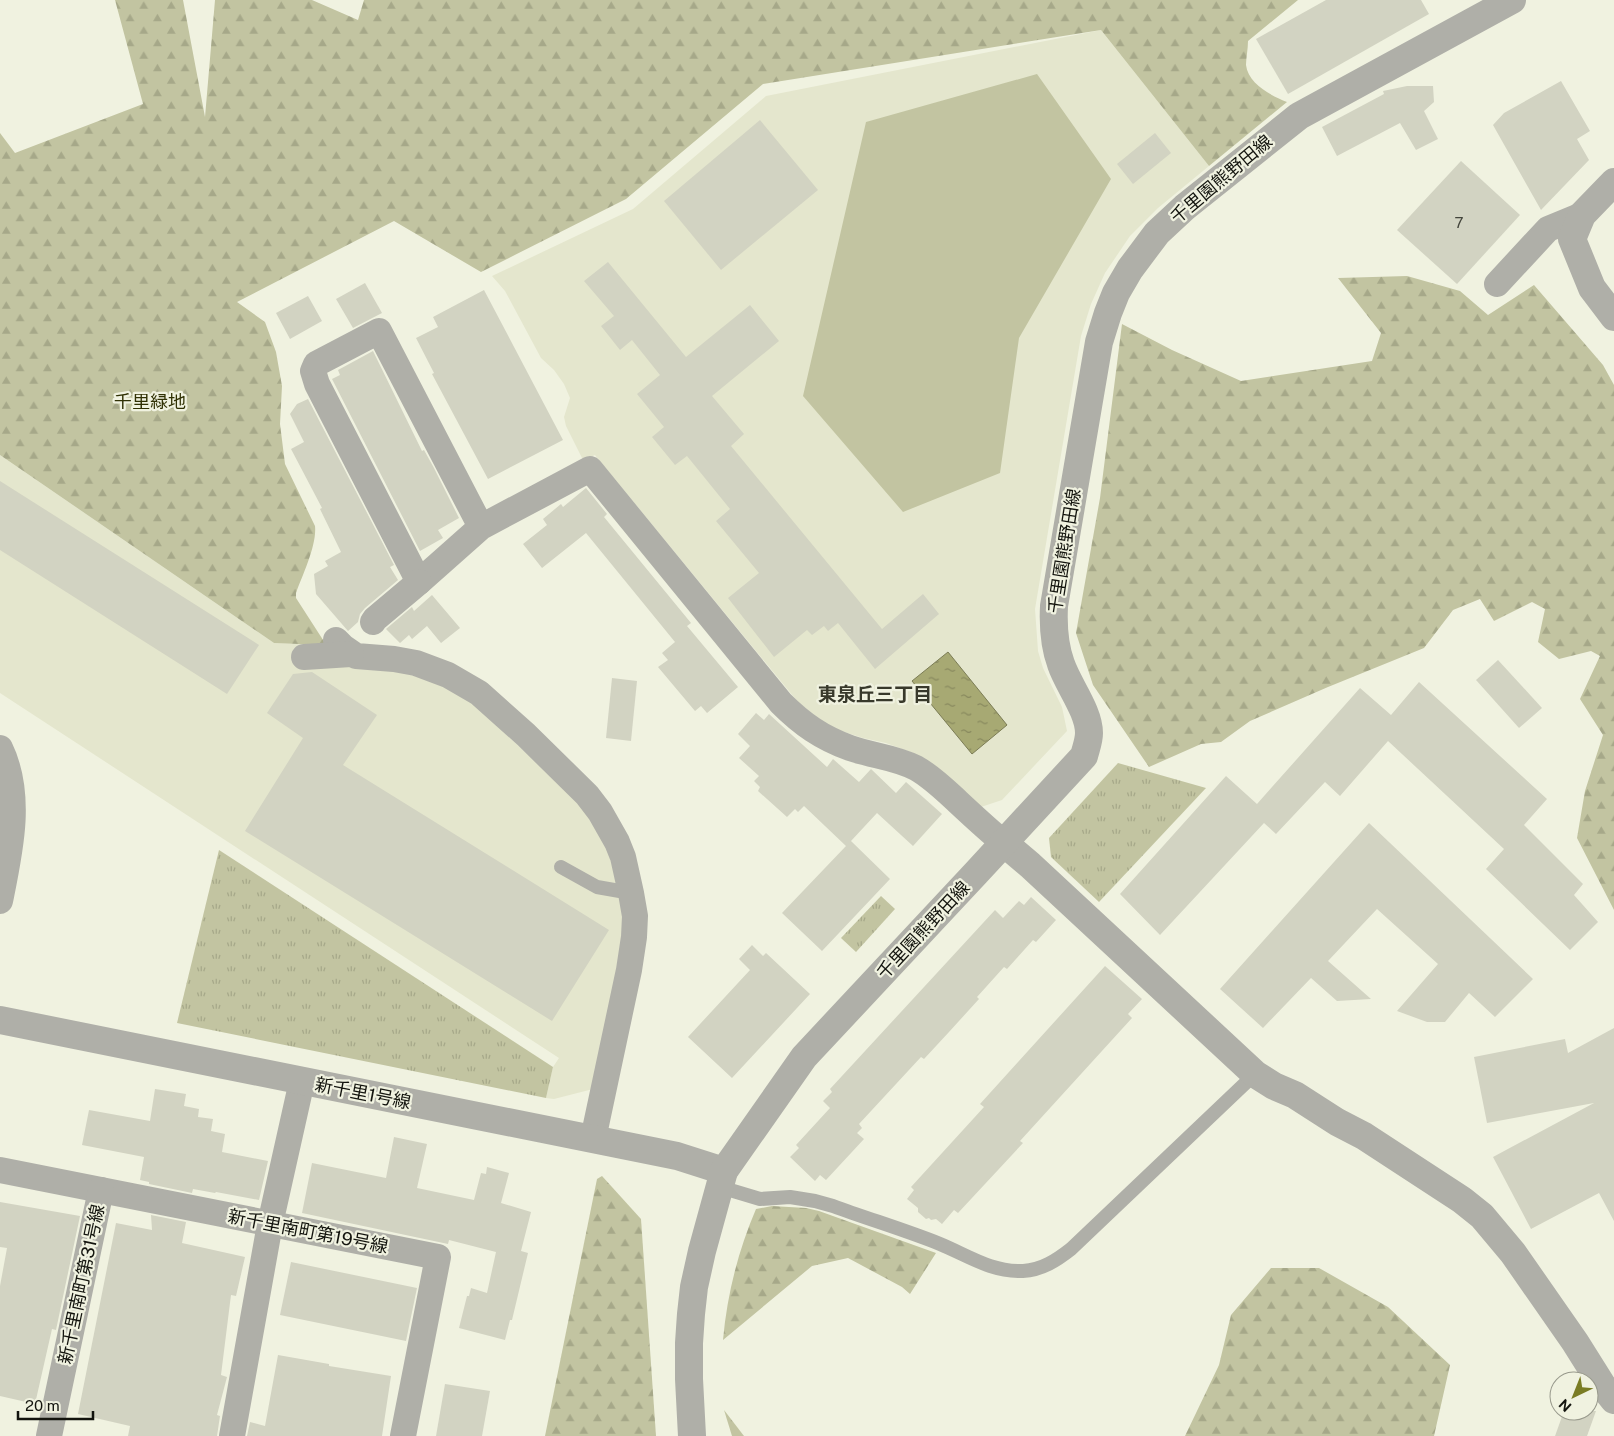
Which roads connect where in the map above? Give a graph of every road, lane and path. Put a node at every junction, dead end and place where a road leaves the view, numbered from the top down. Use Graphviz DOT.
graph roads {
  1 [pos="1512,0"];
  2 [pos="1614,182"];
  3 [pos="1582,215"];
  4 [pos="1497,284"];
  5 [pos="1614,317"];
  6 [pos="481,527"];
  7 [pos="419,582"];
  8 [pos="373,622"];
  9 [pos="304,657"];
  10 [pos="0,748"];
  11 [pos="5,841"];
  12 [pos="1004,843"];
  13 [pos="561,867"];
  14 [pos="631,893"];
  15 [pos="0,901"];
  16 [pos="0,1020"];
  17 [pos="1255,1074"];
  18 [pos="302,1081"];
  19 [pos="593,1139"];
  20 [pos="0,1170"];
  21 [pos="722,1179"];
  22 [pos="101,1190"];
  23 [pos="270,1224"];
  24 [pos="1614,1400"];
  25 [pos="49,1436"];
  26 [pos="232,1436"];
  27 [pos="403,1436"];
  28 [pos="692,1436"];
  1 -- 12 [label="street, 千里園熊野田線"];
  2 -- 3 [label="street"];
  3 -- 4 [label="street"];
  3 -- 5 [label="street"];
  6 -- 7 [label="street"];
  6 -- 7 [label="street"];
  6 -- 12 [label="street"];
  7 -- 8 [label="street"];
  9 -- 14 [label="street"];
  10 -- 11 [label="street"];
  11 -- 15 [label="street"];
  12 -- 17 [label="street"];
  12 -- 21 [label="street, 千里園熊野田線"];
  13 -- 14 [label="lane"];
  14 -- 19 [label="street"];
  16 -- 18 [label="street, 新千里1号線"];
  17 -- 21 [label="lane"];
  17 -- 24 [label="street"];
  18 -- 19 [label="street, 新千里1号線"];
  18 -- 23 [label="street"];
  19 -- 21 [label="street, 新千里1号線"];
  20 -- 22 [label="street, 新千里南町第19号線"];
  21 -- 28 [label="street, 千里園熊野田線"];
  22 -- 23 [label="street, 新千里南町第19号線"];
  22 -- 25 [label="street, 新千里南町第31号線"];
  23 -- 26 [label="street"];
  23 -- 27 [label="street, 新千里南町第19号線"];
}
